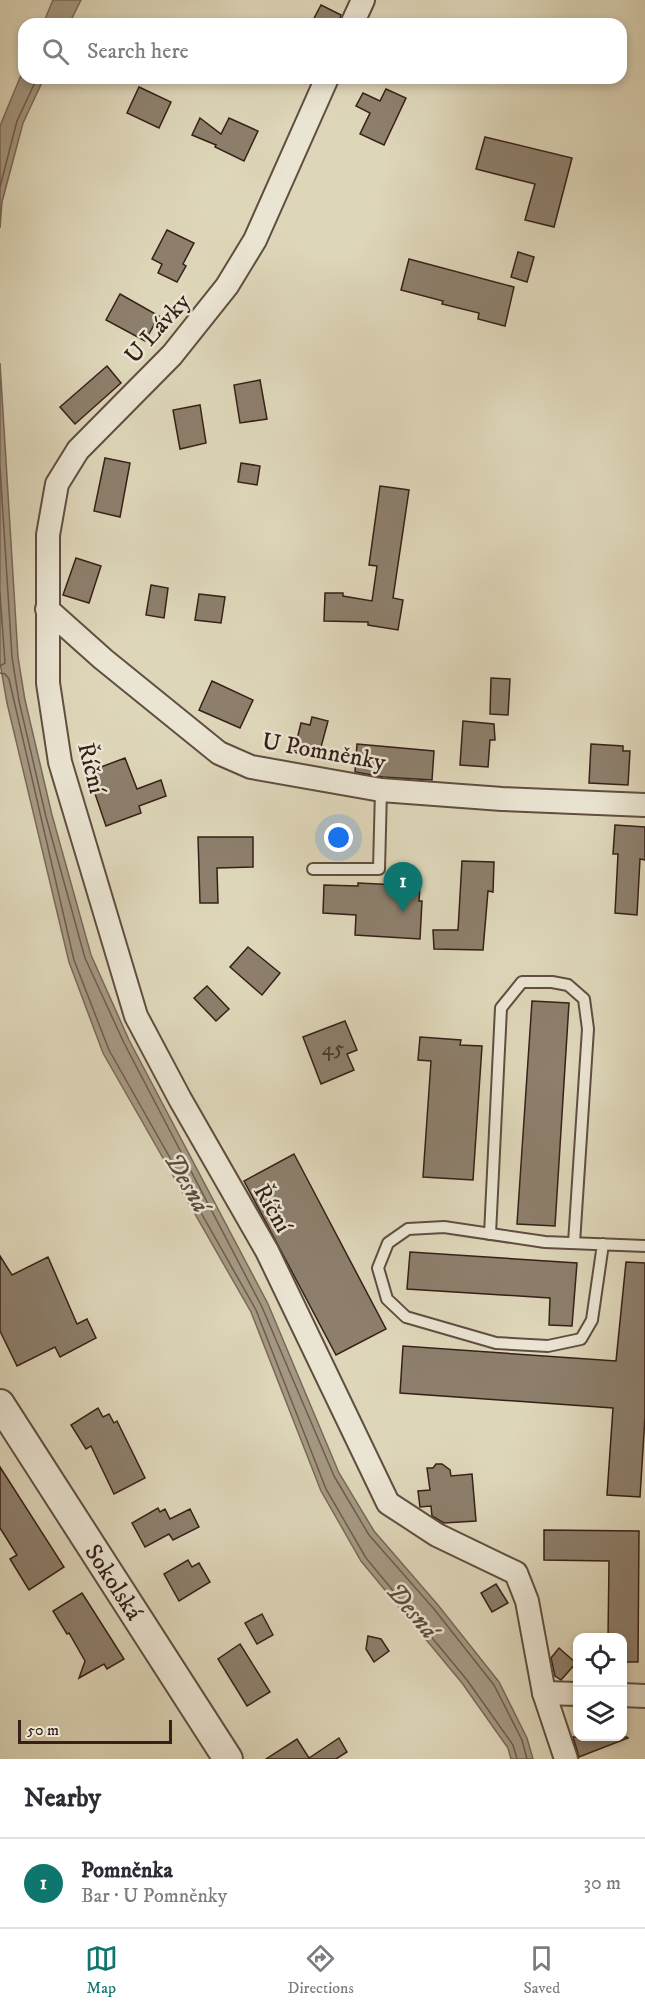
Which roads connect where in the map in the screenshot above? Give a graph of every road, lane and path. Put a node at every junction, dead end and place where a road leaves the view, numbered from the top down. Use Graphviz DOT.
graph roads {
  1 [pos="363,0"];
  2 [pos="355,18"];
  3 [pos="324,84"];
  4 [pos="47,609"];
  5 [pos="381,790"];
  6 [pos="645,806"];
  7 [pos="313,869"];
  8 [pos="490,1234"];
  9 [pos="574,1243"];
  10 [pos="603,1244"];
  11 [pos="645,1246"];
  12 [pos="0,1404"];
  13 [pos="544,1694"];
  14 [pos="573,1694"];
  15 [pos="627,1695"];
  16 [pos="645,1696"];
  17 [pos="228,1759"];
  18 [pos="566,1759"];
  1 -- 2 [label="street"];
  3 -- 4 [label="street, U Lávky"];
  4 -- 5 [label="street, U Pomněnky"];
  4 -- 13 [label="street, Říční"];
  5 -- 6 [label="street, U Pomněnky"];
  5 -- 7 [label="lane"];
  8 -- 9 [label="lane"];
  8 -- 9 [label="lane"];
  8 -- 10 [label="lane"];
  9 -- 10 [label="lane"];
  10 -- 11 [label="lane"];
  12 -- 17 [label="street, Sokolská"];
  13 -- 14 [label="street"];
  13 -- 18 [label="street, Říční"];
  15 -- 16 [label="street"];
}
